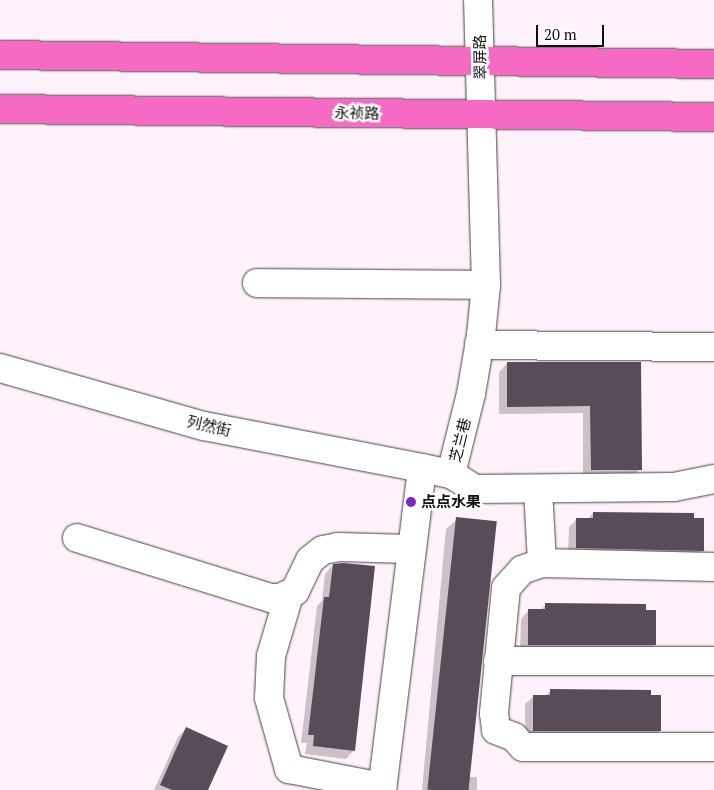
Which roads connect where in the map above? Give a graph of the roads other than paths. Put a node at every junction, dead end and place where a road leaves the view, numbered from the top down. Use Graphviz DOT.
graph roads {
  1 [pos="478,0"];
  2 [pos="0,55"];
  3 [pos="480,61"];
  4 [pos="714,64"];
  5 [pos="0,109"];
  6 [pos="481,115"];
  7 [pos="714,117"];
  8 [pos="256,283"];
  9 [pos="486,285"];
  10 [pos="479,345"];
  11 [pos="714,347"];
  12 [pos="0,368"];
  13 [pos="422,468"];
  14 [pos="451,474"];
  15 [pos="714,479"];
  16 [pos="538,489"];
  17 [pos="77,538"];
  18 [pos="410,550"];
  19 [pos="542,563"];
  20 [pos="714,567"];
  21 [pos="289,595"];
  22 [pos="498,661"];
  23 [pos="714,662"];
  24 [pos="714,747"];
  25 [pos="382,788"];
  1 -- 3 [label="street, 翠屏路"];
  2 -- 3 [label="main road"];
  3 -- 4 [label="main road"];
  3 -- 6 [label="street, 翠屏路"];
  5 -- 6 [label="main road, 永祯路"];
  6 -- 7 [label="main road, 永祯路"];
  6 -- 9 [label="street, 芝兰巷"];
  8 -- 9 [label="street"];
  9 -- 10 [label="street, 芝兰巷"];
  10 -- 11 [label="street"];
  10 -- 14 [label="street, 芝兰巷"];
  12 -- 13 [label="street, 列然街"];
  13 -- 14 [label="street, 芝兰巷"];
  13 -- 18 [label="street"];
  14 -- 16 [label="street"];
  15 -- 16 [label="street"];
  16 -- 19 [label="street"];
  17 -- 21 [label="street"];
  18 -- 21 [label="street"];
  18 -- 25 [label="street"];
  19 -- 20 [label="street"];
  19 -- 22 [label="street"];
  21 -- 25 [label="street"];
  22 -- 23 [label="street"];
  22 -- 24 [label="street"];
}
